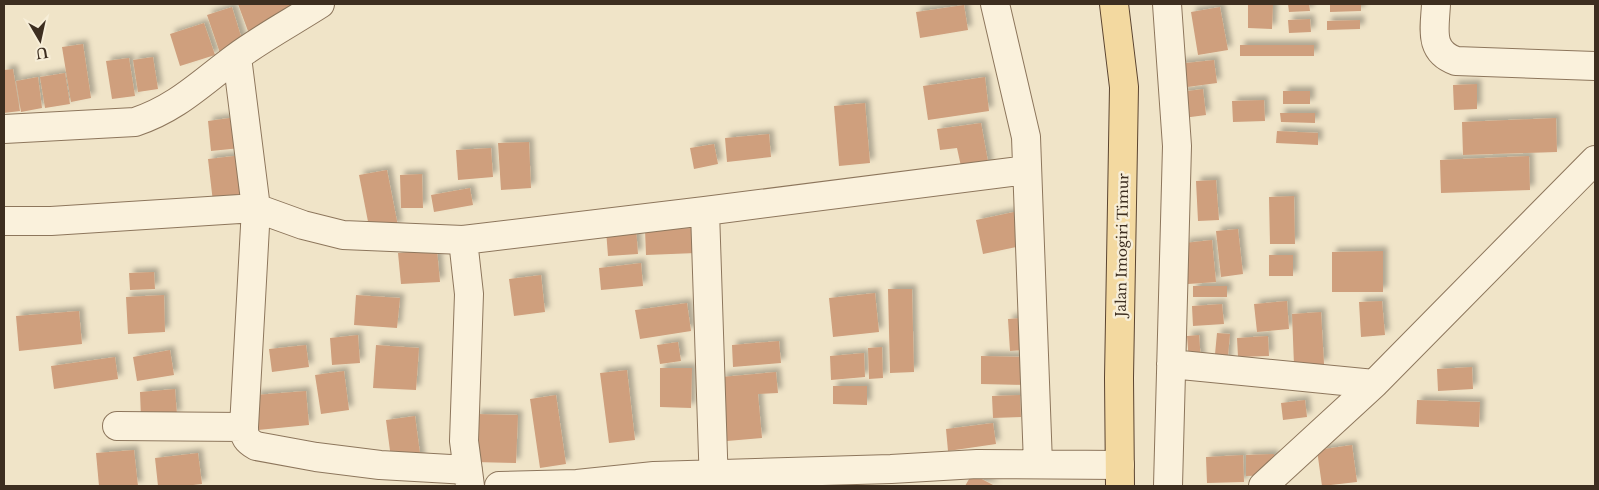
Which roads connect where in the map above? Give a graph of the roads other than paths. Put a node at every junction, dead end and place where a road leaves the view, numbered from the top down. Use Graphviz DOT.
graph roads {
  1 [pos="320,4"];
  2 [pos="995,4"];
  3 [pos="1114,4"];
  4 [pos="1167,4"];
  5 [pos="1436,4"];
  6 [pos="237,57"];
  7 [pos="1595,66"];
  8 [pos="4,129"];
  9 [pos="1595,160"];
  10 [pos="1027,170"];
  11 [pos="256,208"];
  12 [pos="705,212"];
  13 [pos="4,221"];
  14 [pos="463,240"];
  15 [pos="1171,364"];
  16 [pos="1374,384"];
  17 [pos="117,426"];
  18 [pos="244,427"];
  19 [pos="1038,464"];
  20 [pos="1120,476"];
  21 [pos="848,478"];
  22 [pos="469,480"];
  23 [pos="714,480"];
  24 [pos="498,486"];
  25 [pos="1168,486"];
  26 [pos="1263,486"];
  1 -- 6 [label="street"];
  2 -- 10 [label="street"];
  3 -- 20 [label="main road, Jalan Imogiri Timur"];
  4 -- 15 [label="street"];
  5 -- 7 [label="street"];
  6 -- 8 [label="street"];
  6 -- 11 [label="street"];
  9 -- 16 [label="street"];
  10 -- 12 [label="street"];
  10 -- 19 [label="street"];
  11 -- 13 [label="street"];
  11 -- 14 [label="street"];
  11 -- 18 [label="street"];
  12 -- 14 [label="street"];
  12 -- 23 [label="street"];
  14 -- 22 [label="street"];
  15 -- 16 [label="street"];
  15 -- 25 [label="street"];
  16 -- 26 [label="street"];
  17 -- 18 [label="street"];
  18 -- 22 [label="street"];
  19 -- 20 [label="street"];
  19 -- 21 [label="street"];
  21 -- 23 [label="street"];
  22 -- 24 [label="street"];
  23 -- 24 [label="street"];
}
